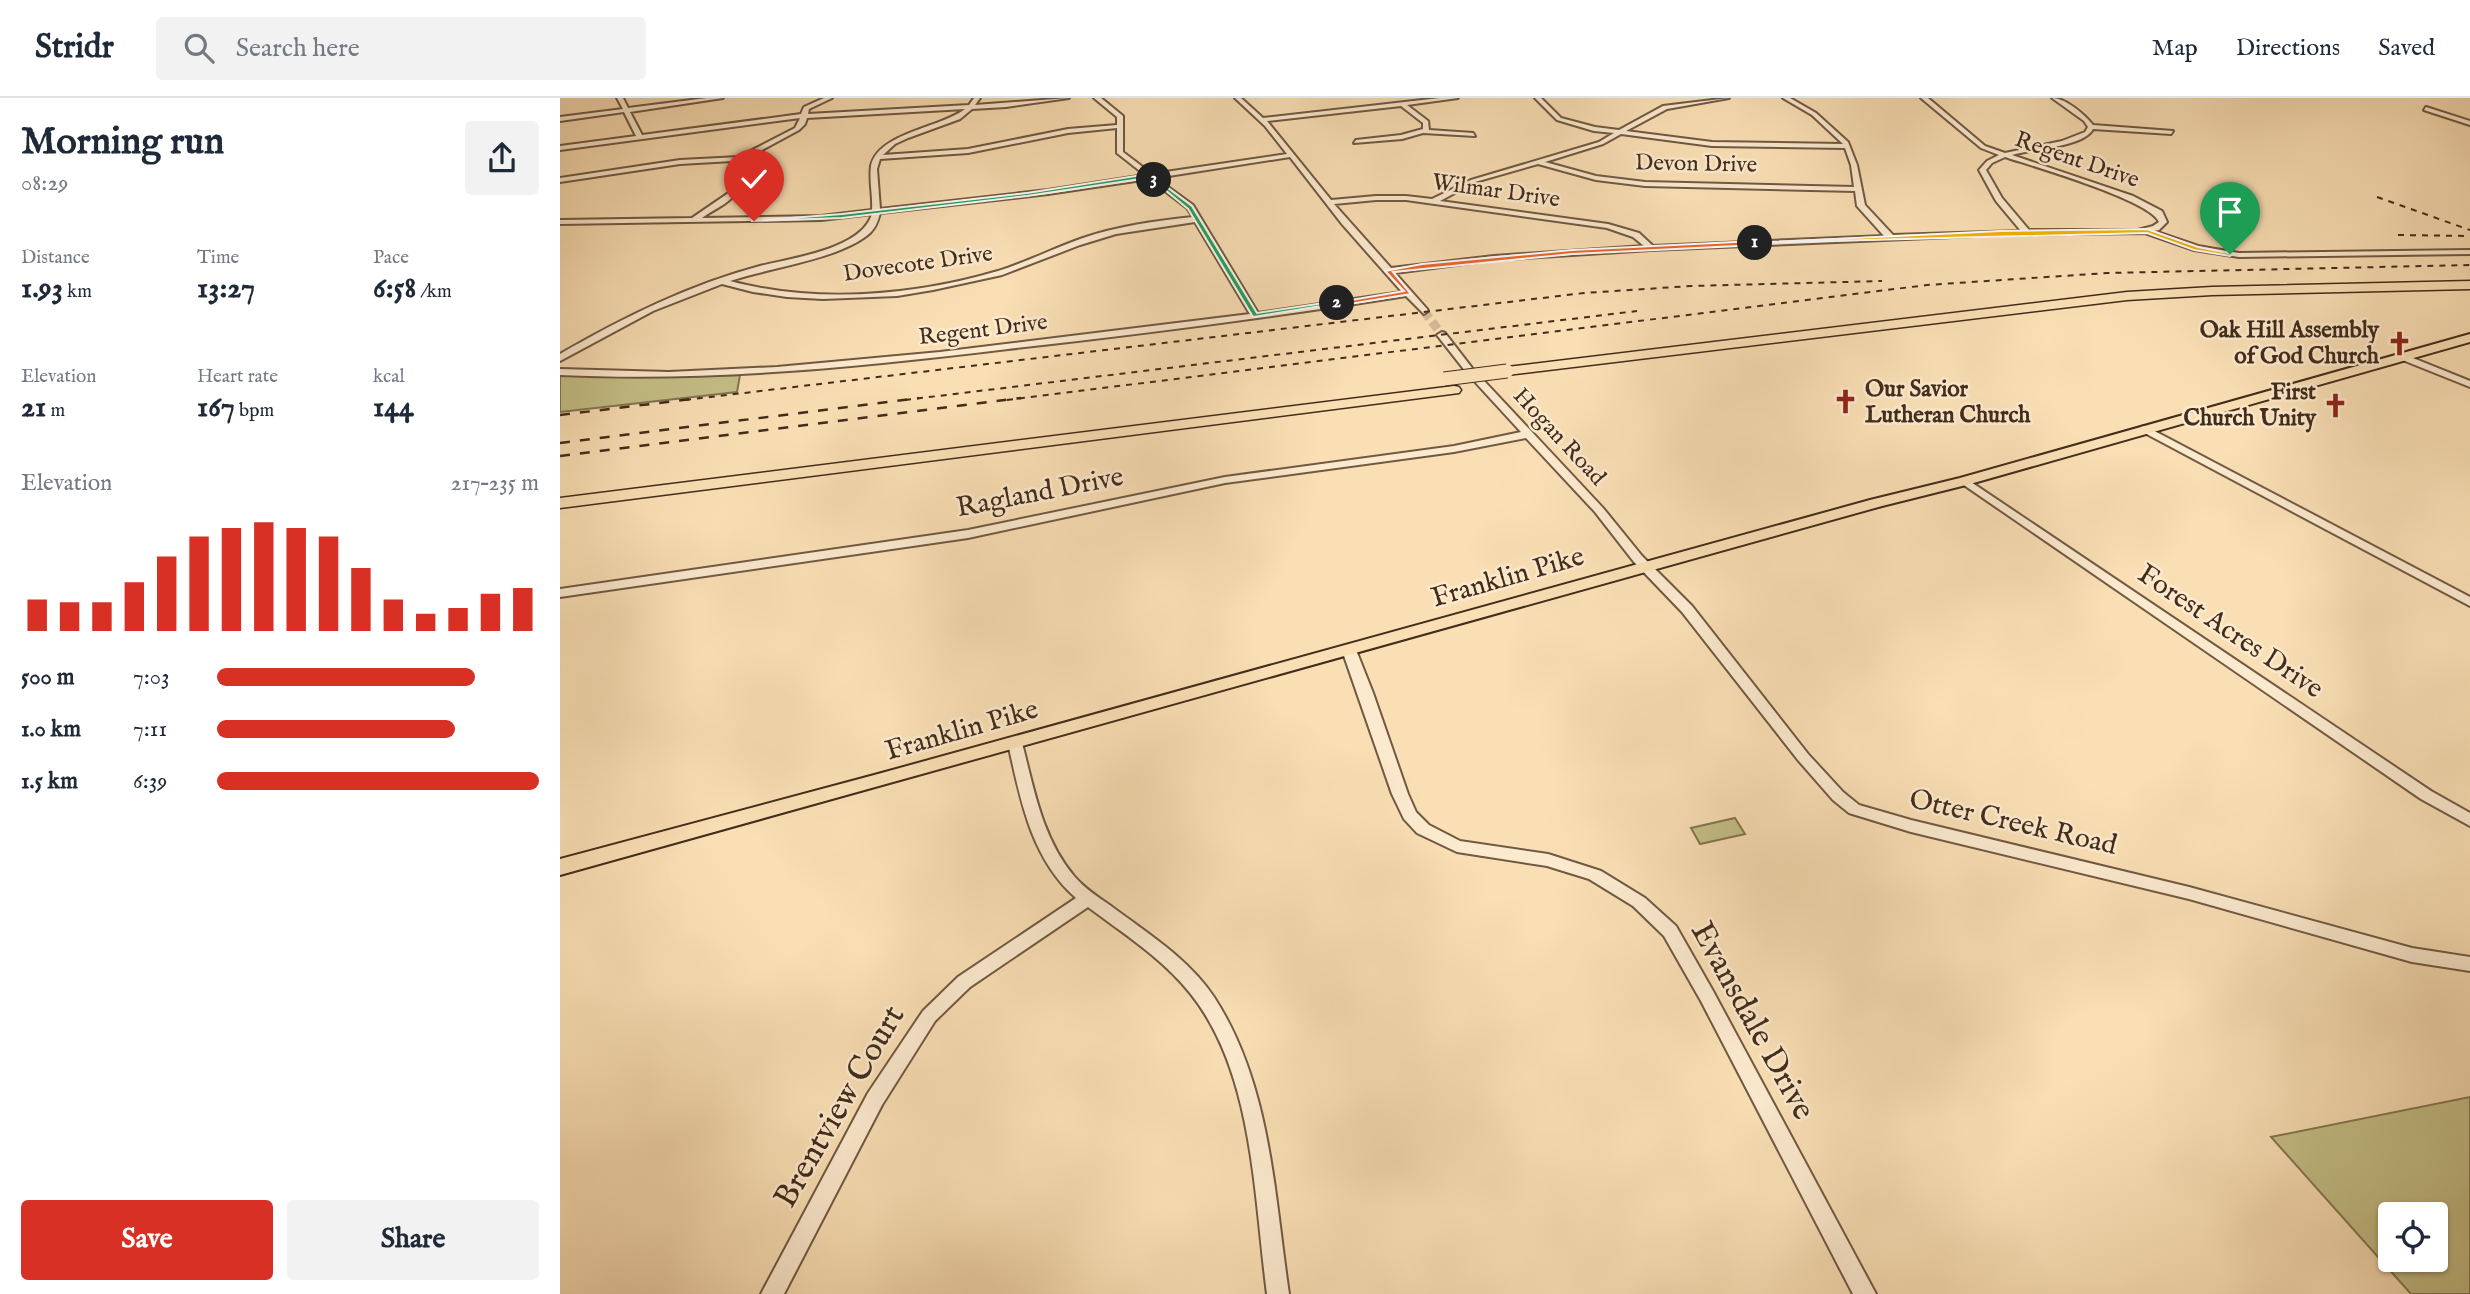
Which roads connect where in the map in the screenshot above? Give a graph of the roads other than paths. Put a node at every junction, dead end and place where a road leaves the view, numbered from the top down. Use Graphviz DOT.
graph roads {
  1 [pos="620,98"];
  2 [pos="720,98"];
  3 [pos="829,98"];
  4 [pos="977,98"];
  5 [pos="1066,98"];
  6 [pos="1097,98"];
  7 [pos="1238,98"];
  8 [pos="1452,98"];
  9 [pos="1538,98"];
  10 [pos="1726,98"];
  11 [pos="1786,98"];
  12 [pos="1924,98"];
  13 [pos="2055,98"];
  14 [pos="1351,100"];
  15 [pos="1402,104"];
  16 [pos="972,107"];
  17 [pos="1363,109"];
  18 [pos="2426,109"];
  19 [pos="626,110"];
  20 [pos="803,116"];
  21 [pos="560,119"];
  22 [pos="1263,120"];
  23 [pos="2470,123"];
  24 [pos="1121,126"];
  25 [pos="2091,127"];
  26 [pos="1424,131"];
  27 [pos="1621,132"];
  28 [pos="2171,132"];
  29 [pos="1473,135"];
  30 [pos="639,136"];
  31 [pos="1356,142"];
  32 [pos="1848,146"];
  33 [pos="560,148"];
  34 [pos="1292,155"];
  35 [pos="2005,155"];
  36 [pos="877,157"];
  37 [pos="739,159"];
  38 [pos="1538,162"];
  39 [pos="1148,176"];
  40 [pos="560,180"];
  41 [pos="1857,189"];
  42 [pos="1434,201"];
  43 [pos="1329,202"];
  44 [pos="876,212"];
  45 [pos="1198,219"];
  46 [pos="693,220"];
  47 [pos="560,222"];
  48 [pos="2147,231"];
  49 [pos="2027,233"];
  50 [pos="1890,237"];
  51 [pos="1651,248"];
  52 [pos="2470,252"];
  53 [pos="1389,271"];
  54 [pos="721,281"];
  55 [pos="2470,285"];
  56 [pos="1409,293"];
  57 [pos="2470,295"];
  58 [pos="1424,311"];
  59 [pos="1255,315"];
  60 [pos="1442,335"];
  61 [pos="2470,338"];
  62 [pos="2403,357"];
  63 [pos="560,358"];
  64 [pos="560,372"];
  65 [pos="1511,377"];
  66 [pos="2470,384"];
  67 [pos="1449,385"];
  68 [pos="2145,429"];
  69 [pos="1529,434"];
  70 [pos="1965,481"];
  71 [pos="560,488"];
  72 [pos="560,503"];
  73 [pos="1646,567"];
  74 [pos="560,593"];
  75 [pos="2470,602"];
  76 [pos="1349,650"];
  77 [pos="1015,743"];
  78 [pos="2470,820"];
  79 [pos="560,867"];
  80 [pos="1088,899"];
  81 [pos="2470,964"];
  82 [pos="772,1294"];
  83 [pos="1278,1294"];
  84 [pos="1866,1294"];
  1 -- 19 [label="street"];
  2 -- 19 [label="street"];
  3 -- 20 [label="street"];
  4 -- 16 [label="street"];
  5 -- 16 [label="street"];
  6 -- 24 [label="street"];
  7 -- 22 [label="street"];
  8 -- 15 [label="street"];
  9 -- 27 [label="street"];
  10 -- 27 [label="street"];
  11 -- 32 [label="street"];
  12 -- 35 [label="street, Regent Drive"];
  13 -- 25 [label="street"];
  14 -- 17 [label="street"];
  15 -- 17 [label="street"];
  15 -- 26 [label="street"];
  16 -- 20 [label="street"];
  16 -- 36 [label="street"];
  17 -- 22 [label="street"];
  18 -- 23 [label="street"];
  19 -- 21 [label="street"];
  19 -- 30 [label="street"];
  20 -- 30 [label="street"];
  20 -- 37 [label="street"];
  22 -- 34 [label="street"];
  24 -- 36 [label="street"];
  24 -- 39 [label="street"];
  25 -- 28 [label="street"];
  25 -- 35 [label="street"];
  26 -- 29 [label="street"];
  26 -- 31 [label="street"];
  27 -- 32 [label="street"];
  27 -- 38 [label="street"];
  30 -- 33 [label="street"];
  32 -- 41 [label="street"];
  34 -- 39 [label="street"];
  34 -- 43 [label="street"];
  35 -- 48 [label="street, Regent Drive"];
  35 -- 49 [label="street"];
  36 -- 44 [label="street"];
  37 -- 40 [label="street"];
  37 -- 46 [label="street"];
  38 -- 41 [label="street, Devon Drive"];
  38 -- 42 [label="street"];
  39 -- 44 [label="street"];
  39 -- 45 [label="street"];
  41 -- 50 [label="street"];
  42 -- 43 [label="street, Wilmar Drive"];
  42 -- 51 [label="street, Wilmar Drive"];
  43 -- 53 [label="street"];
  44 -- 46 [label="street"];
  44 -- 54 [label="street"];
  45 -- 54 [label="street, Dovecote Drive"];
  45 -- 59 [label="street"];
  46 -- 47 [label="street"];
  48 -- 49 [label="street, Regent Drive"];
  48 -- 52 [label="street"];
  49 -- 50 [label="street, Regent Drive"];
  50 -- 51 [label="street, Regent Drive"];
  51 -- 53 [label="street, Regent Drive"];
  53 -- 56 [label="street"];
  54 -- 63 [label="street"];
  55 -- 65 [label="highway"];
  56 -- 58 [label="street"];
  56 -- 59 [label="street, Regent Drive"];
  57 -- 65 [label="highway"];
  59 -- 64 [label="street, Regent Drive"];
  60 -- 69 [label="street, Hogan Road"];
  61 -- 62 [label="main road, Franklin Pike"];
  62 -- 66 [label="street"];
  62 -- 68 [label="main road, Franklin Pike"];
  65 -- 67 [label="highway"];
  67 -- 71 [label="highway"];
  67 -- 72 [label="highway"];
  68 -- 70 [label="main road, Franklin Pike"];
  68 -- 75 [label="street"];
  69 -- 73 [label="street, Hogan Road"];
  69 -- 74 [label="street, Ragland Drive"];
  70 -- 73 [label="main road, Franklin Pike"];
  70 -- 78 [label="street, Forest Acres Drive"];
  73 -- 76 [label="main road, Franklin Pike"];
  73 -- 81 [label="street, Otter Creek Road"];
  76 -- 77 [label="main road, Franklin Pike"];
  76 -- 84 [label="street, Evansdale Drive"];
  77 -- 79 [label="main road, Franklin Pike"];
  77 -- 80 [label="street"];
  80 -- 82 [label="street, Brentview Court"];
  80 -- 83 [label="street"];
}
